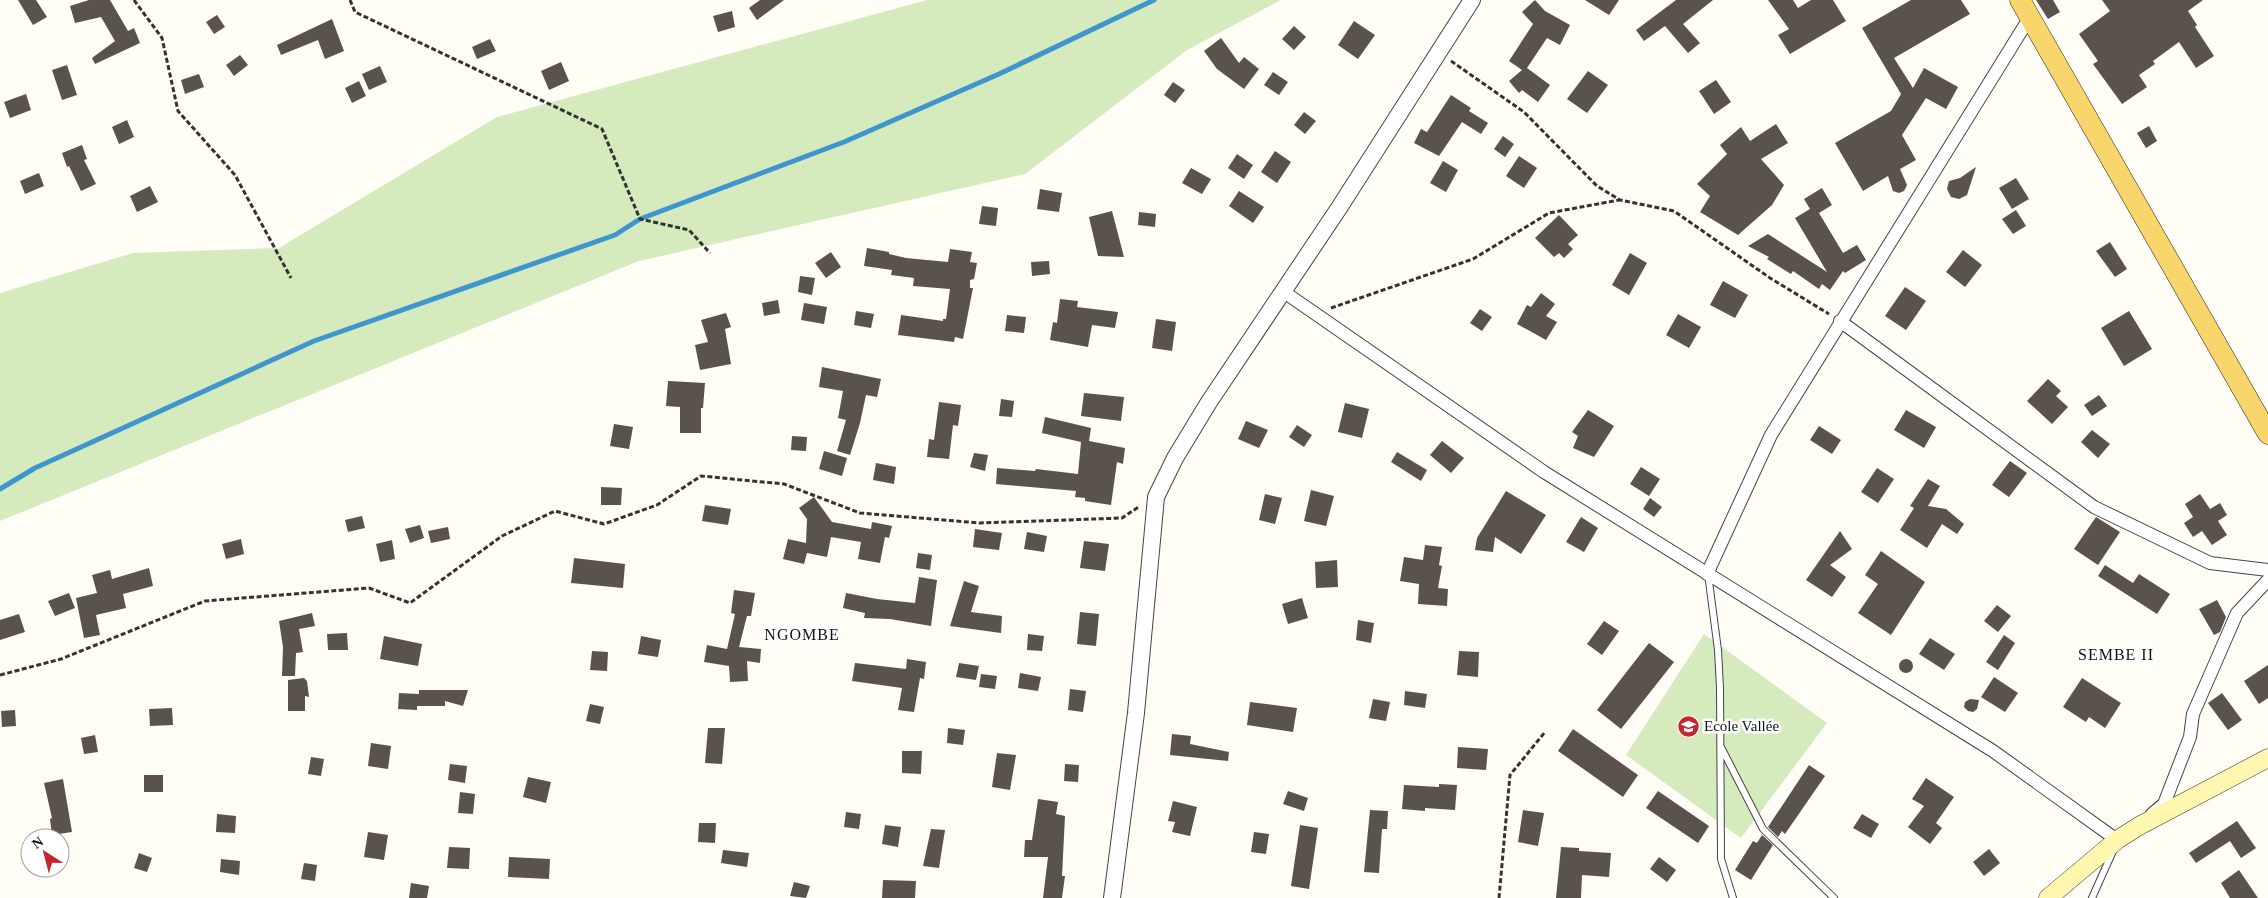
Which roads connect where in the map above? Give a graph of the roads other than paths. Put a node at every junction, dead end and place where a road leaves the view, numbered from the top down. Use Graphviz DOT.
graph roads {
  1 [pos="1472,0"];
  2 [pos="2025,9"];
  3 [pos="1284,292"];
  4 [pos="1840,321"];
  5 [pos="2268,434"];
  6 [pos="2268,570"];
  7 [pos="1708,574"];
  8 [pos="2268,580"];
  9 [pos="1720,745"];
  10 [pos="2268,758"];
  11 [pos="2139,826"];
  12 [pos="2117,840"];
  13 [pos="1112,898"];
  14 [pos="1733,898"];
  15 [pos="1834,898"];
  16 [pos="2048,898"];
  17 [pos="2092,898"];
  1 -- 3 [label="street"];
  2 -- 4 [label="street"];
  2 -- 5 [label="main road"];
  3 -- 7 [label="street"];
  3 -- 13 [label="street"];
  4 -- 6 [label="street"];
  4 -- 7 [label="street"];
  7 -- 9 [label="lane"];
  7 -- 12 [label="street"];
  8 -- 11 [label="street"];
  9 -- 14 [label="lane"];
  9 -- 15 [label="lane"];
  10 -- 11 [label="main road"];
  11 -- 12 [label="main road"];
  12 -- 16 [label="main road"];
  12 -- 17 [label="lane"];
}
